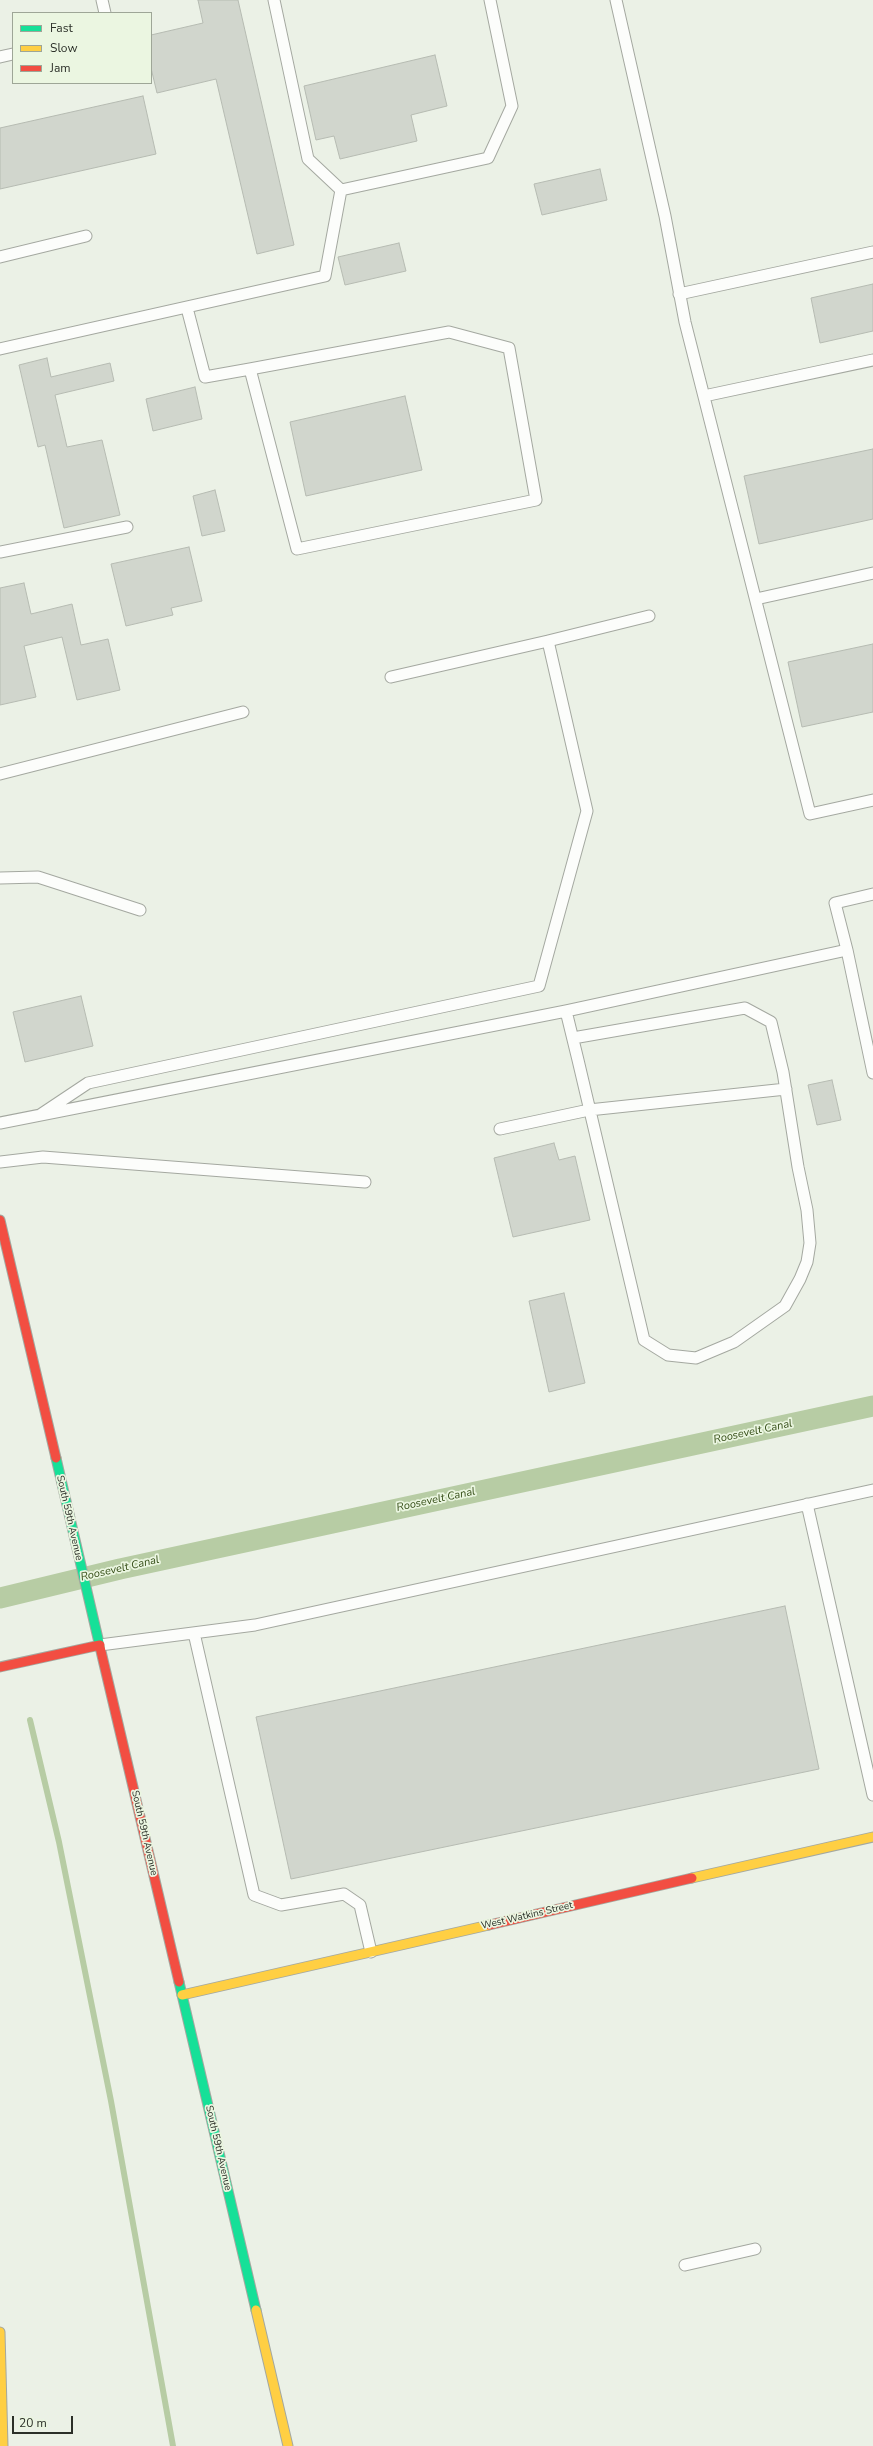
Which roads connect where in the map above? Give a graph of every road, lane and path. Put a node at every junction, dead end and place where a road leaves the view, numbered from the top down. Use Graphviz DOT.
graph roads {
  1 [pos="102,0"];
  2 [pos="274,0"];
  3 [pos="490,0"];
  4 [pos="616,0"];
  5 [pos="106,12"];
  6 [pos="12,54"];
  7 [pos="0,57"];
  8 [pos="341,190"];
  9 [pos="86,236"];
  10 [pos="873,252"];
  11 [pos="0,257"];
  12 [pos="680,294"];
  13 [pos="187,308"];
  14 [pos="0,349"];
  15 [pos="873,360"];
  16 [pos="250,369"];
  17 [pos="704,396"];
  18 [pos="127,527"];
  19 [pos="0,552"];
  20 [pos="873,573"];
  21 [pos="756,599"];
  22 [pos="649,616"];
  23 [pos="548,641"];
  24 [pos="391,677"];
  25 [pos="243,712"];
  26 [pos="0,774"];
  27 [pos="873,800"];
  28 [pos="0,878"];
  29 [pos="873,894"];
  30 [pos="140,910"];
  31 [pos="847,950"];
  32 [pos="566,1011"];
  33 [pos="572,1038"];
  34 [pos="873,1073"];
  35 [pos="786,1089"];
  36 [pos="589,1110"];
  37 [pos="40,1115"];
  38 [pos="0,1123"];
  39 [pos="500,1129"];
  40 [pos="0,1162"];
  41 [pos="365,1182"];
  42 [pos="0,1220"];
  43 [pos="873,1490"];
  44 [pos="807,1504"];
  45 [pos="194,1633"];
  46 [pos="100,1646"];
  47 [pos="0,1667"];
  48 [pos="873,1795"];
  49 [pos="873,1837"];
  50 [pos="371,1952"];
  51 [pos="182,1995"];
  52 [pos="755,2249"];
  53 [pos="685,2265"];
  54 [pos="0,2332"];
  55 [pos="3,2446"];
  56 [pos="288,2446"];
  1 -- 5 [label="lane"];
  2 -- 8 [label="lane"];
  3 -- 8 [label="lane"];
  4 -- 12 [label="lane"];
  6 -- 7 [label="lane"];
  8 -- 13 [label="lane"];
  9 -- 11 [label="lane"];
  10 -- 12 [label="lane"];
  12 -- 17 [label="lane"];
  13 -- 14 [label="lane"];
  13 -- 16 [label="lane"];
  15 -- 17 [label="lane"];
  16 -- 16 [label="lane"];
  17 -- 21 [label="lane"];
  18 -- 19 [label="lane"];
  20 -- 21 [label="lane"];
  21 -- 27 [label="lane"];
  22 -- 23 [label="lane"];
  23 -- 24 [label="lane"];
  23 -- 37 [label="lane"];
  25 -- 26 [label="lane"];
  28 -- 30 [label="lane"];
  29 -- 31 [label="lane"];
  31 -- 32 [label="lane"];
  31 -- 34 [label="lane"];
  32 -- 33 [label="lane"];
  32 -- 37 [label="lane"];
  33 -- 35 [label="lane"];
  33 -- 36 [label="lane"];
  35 -- 36 [label="lane"];
  35 -- 36 [label="lane"];
  36 -- 39 [label="lane"];
  37 -- 38 [label="lane"];
  40 -- 41 [label="lane"];
  42 -- 46 [label="main road, South 59th Avenue"];
  43 -- 44 [label="lane"];
  44 -- 45 [label="lane"];
  44 -- 48 [label="lane"];
  45 -- 46 [label="lane"];
  45 -- 50 [label="lane"];
  46 -- 47 [label="main road"];
  46 -- 51 [label="main road, South 59th Avenue"];
  49 -- 50 [label="main road, West Watkins Street"];
  50 -- 51 [label="main road, West Watkins Street"];
  51 -- 56 [label="main road, South 59th Avenue"];
  52 -- 53 [label="lane"];
  54 -- 55 [label="main road"];
}
